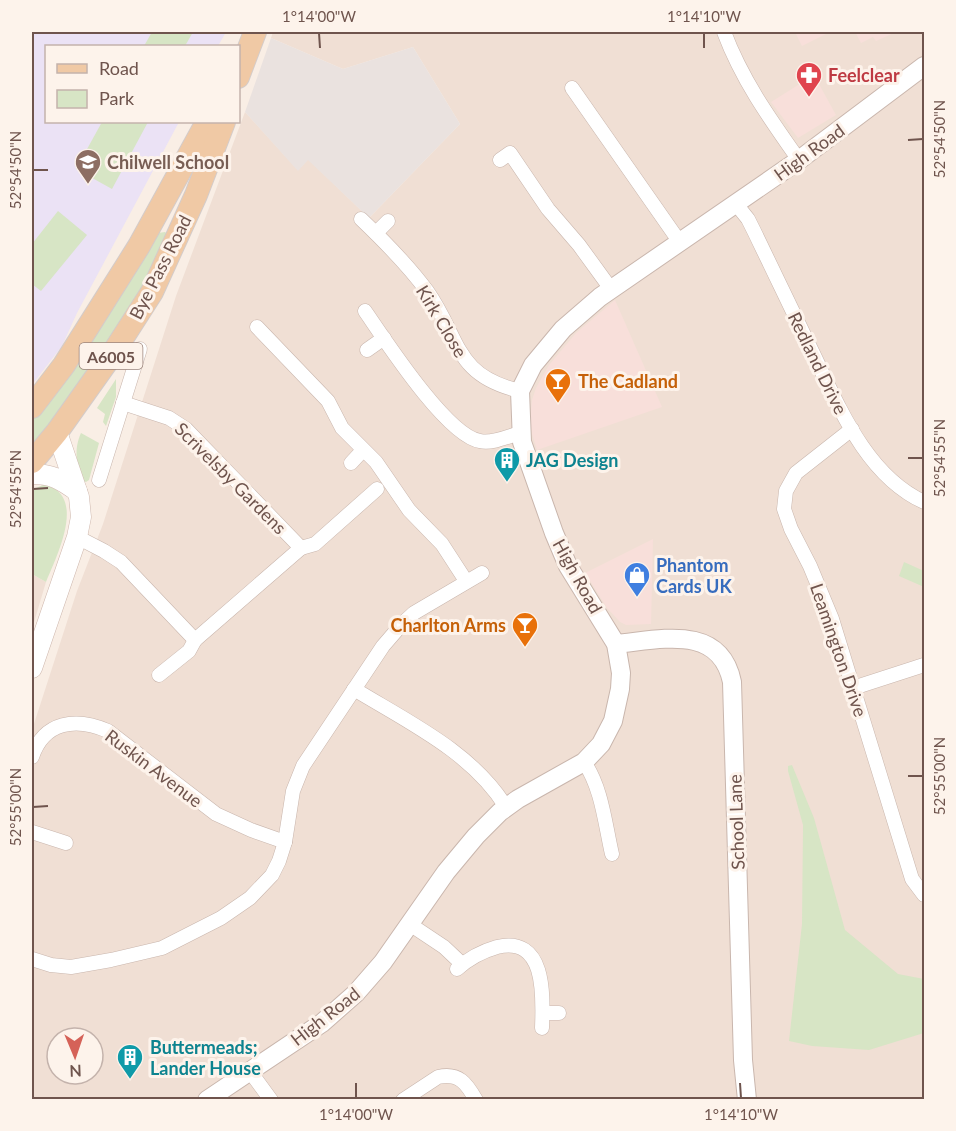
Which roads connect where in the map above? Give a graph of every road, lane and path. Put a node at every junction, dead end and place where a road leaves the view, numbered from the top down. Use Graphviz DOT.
graph roads {
  1 [pos="255,32"];
  2 [pos="724,32"];
  3 [pos="242,60"];
  4 [pos="924,66"];
  5 [pos="572,87"];
  6 [pos="206,123"];
  7 [pos="224,123"];
  8 [pos="500,160"];
  9 [pos="799,160"];
  10 [pos="736,204"];
  11 [pos="361,219"];
  12 [pos="388,221"];
  13 [pos="376,233"];
  14 [pos="679,241"];
  15 [pos="612,289"];
  16 [pos="365,311"];
  17 [pos="257,327"];
  18 [pos="384,338"];
  19 [pos="140,349"];
  20 [pos="367,350"];
  21 [pos="520,391"];
  22 [pos="123,403"];
  23 [pos="32,407"];
  24 [pos="852,429"];
  25 [pos="57,432"];
  26 [pos="520,433"];
  27 [pos="363,450"];
  28 [pos="32,462"];
  29 [pos="351,463"];
  30 [pos="32,474"];
  31 [pos="99,480"];
  32 [pos="377,489"];
  33 [pos="77,491"];
  34 [pos="924,502"];
  35 [pos="76,537"];
  36 [pos="301,548"];
  37 [pos="482,573"];
  38 [pos="466,581"];
  39 [pos="195,640"];
  40 [pos="616,644"];
  41 [pos="33,659"];
  42 [pos="924,665"];
  43 [pos="159,675"];
  44 [pos="853,688"];
  45 [pos="354,689"];
  46 [pos="32,757"];
  47 [pos="584,762"];
  48 [pos="506,807"];
  49 [pos="32,832"];
  50 [pos="285,842"];
  51 [pos="66,843"];
  52 [pos="612,854"];
  53 [pos="924,895"];
  54 [pos="411,925"];
  55 [pos="32,959"];
  56 [pos="543,1013"];
  57 [pos="559,1013"];
  58 [pos="542,1028"];
  59 [pos="249,1070"];
  60 [pos="207,1100"];
  61 [pos="271,1100"];
  62 [pos="403,1100"];
  63 [pos="476,1100"];
  64 [pos="747,1100"];
  1 -- 3 [label="main road"];
  2 -- 9 [label="street"];
  4 -- 9 [label="street, High Road"];
  5 -- 14 [label="street"];
  6 -- 23 [label="main road, Bye Pass Road / A6005"];
  7 -- 25 [label="main road, Bye Pass Road / A6005"];
  8 -- 15 [label="street"];
  9 -- 10 [label="street, High Road"];
  10 -- 14 [label="street, High Road"];
  10 -- 24 [label="street, Redland Drive"];
  11 -- 13 [label="street, Kirk Close"];
  12 -- 13 [label="street"];
  13 -- 21 [label="street, Kirk Close"];
  14 -- 15 [label="street, High Road"];
  15 -- 21 [label="street, High Road"];
  16 -- 18 [label="street"];
  17 -- 27 [label="street"];
  18 -- 20 [label="street"];
  18 -- 26 [label="street"];
  19 -- 22 [label="street, Bye Pass Road"];
  21 -- 26 [label="street, High Road"];
  22 -- 31 [label="street, Bye Pass Road"];
  22 -- 36 [label="street, Scrivelsby Gardens"];
  24 -- 34 [label="street, Redland Drive"];
  24 -- 44 [label="street, Leamington Drive"];
  25 -- 28 [label="main road, Bye Pass Road / A6005"];
  25 -- 33 [label="main road"];
  26 -- 40 [label="street, High Road"];
  27 -- 29 [label="street"];
  27 -- 38 [label="street"];
  30 -- 33 [label="main road"];
  32 -- 36 [label="street, Scrivelsby Gardens"];
  33 -- 35 [label="main road"];
  35 -- 39 [label="street"];
  35 -- 41 [label="main road"];
  36 -- 39 [label="street, Scrivelsby Gardens"];
  37 -- 38 [label="street"];
  38 -- 45 [label="street"];
  39 -- 43 [label="street, Scrivelsby Gardens"];
  40 -- 47 [label="street, High Road"];
  40 -- 64 [label="street, School Lane"];
  42 -- 44 [label="street"];
  44 -- 53 [label="street, Leamington Drive"];
  45 -- 48 [label="street"];
  45 -- 50 [label="street"];
  46 -- 50 [label="street, Ruskin Avenue"];
  47 -- 48 [label="street, High Road"];
  47 -- 52 [label="street"];
  48 -- 54 [label="street, High Road"];
  49 -- 51 [label="street"];
  50 -- 55 [label="street"];
  54 -- 56 [label="street"];
  54 -- 59 [label="street, High Road"];
  56 -- 57 [label="street"];
  56 -- 58 [label="street"];
  59 -- 60 [label="street, High Road"];
  59 -- 61 [label="street"];
  62 -- 63 [label="street"];
}
